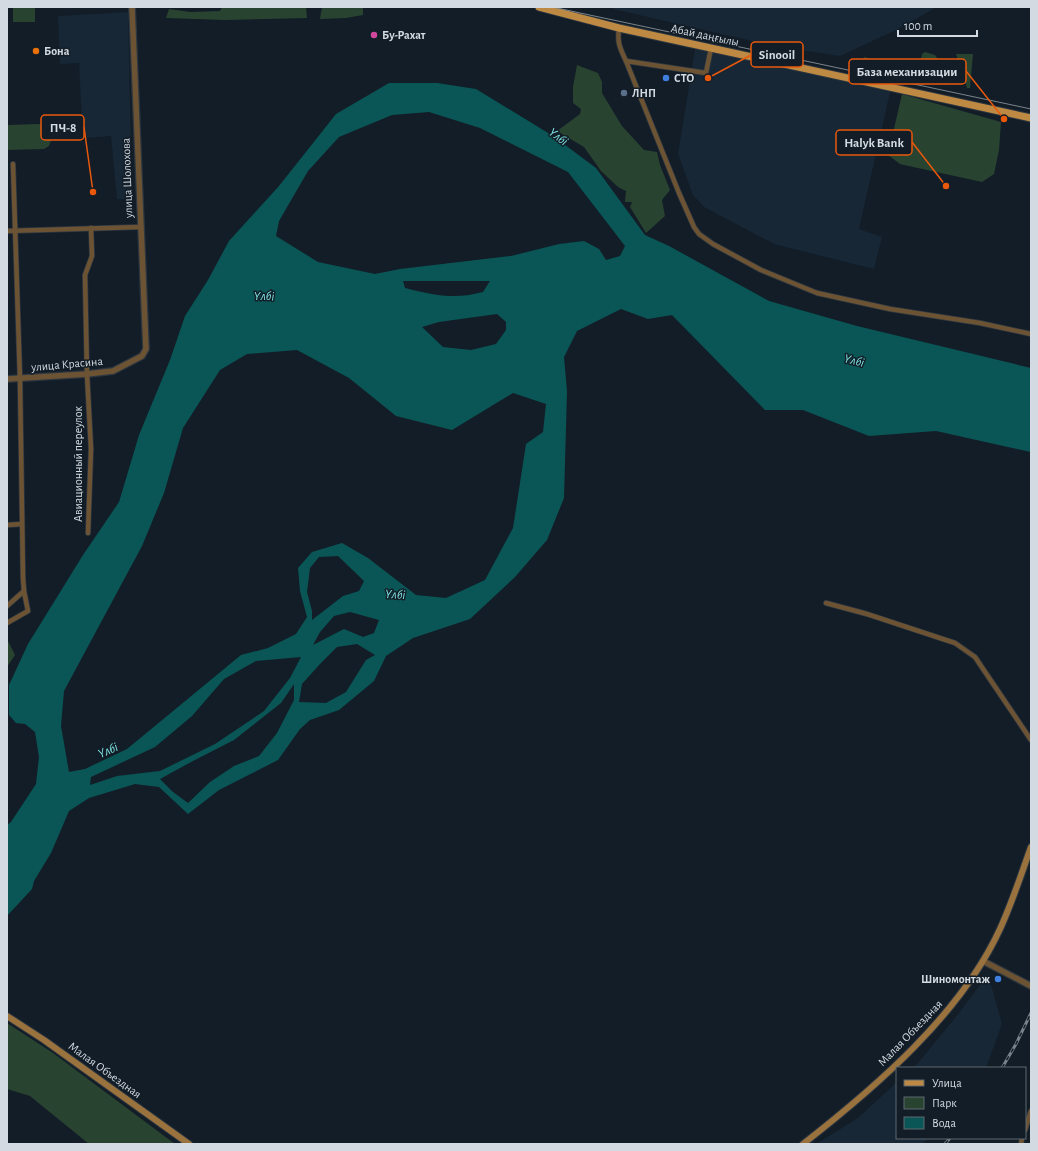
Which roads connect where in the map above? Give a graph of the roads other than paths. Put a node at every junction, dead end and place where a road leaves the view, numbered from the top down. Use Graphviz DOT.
graph roads {
  1 [pos="132,7"];
  2 [pos="539,7"];
  3 [pos="619,28"];
  4 [pos="711,48"];
  5 [pos="626,61"];
  6 [pos="1031,118"];
  7 [pos="13,164"];
  8 [pos="140,227"];
  9 [pos="91,228"];
  10 [pos="16,230"];
  11 [pos="7,231"];
  12 [pos="1031,334"];
  13 [pos="146,349"];
  14 [pos="87,374"];
  15 [pos="20,379"];
  16 [pos="7,380"];
  17 [pos="22,524"];
  18 [pos="7,525"];
  19 [pos="88,533"];
  20 [pos="24,591"];
  21 [pos="826,603"];
  22 [pos="7,606"];
  23 [pos="7,623"];
  24 [pos="1031,740"];
  25 [pos="1031,847"];
  26 [pos="982,961"];
  27 [pos="1031,986"];
  28 [pos="7,1016"];
  29 [pos="1031,1111"];
  30 [pos="1026,1127"];
  31 [pos="189,1144"];
  32 [pos="803,1144"];
  1 -- 8 [label="street, улица Шолохова"];
  2 -- 3 [label="main road, Абай даңғылы"];
  3 -- 4 [label="main road, Абай даңғылы"];
  3 -- 5 [label="street"];
  4 -- 5 [label="street"];
  4 -- 6 [label="main road, Абай даңғылы"];
  5 -- 12 [label="street"];
  7 -- 10 [label="street"];
  8 -- 9 [label="street"];
  8 -- 13 [label="street, улица Шолохова"];
  9 -- 10 [label="street"];
  9 -- 14 [label="street, Авиационный переулок"];
  10 -- 11 [label="street"];
  10 -- 15 [label="street"];
  13 -- 14 [label="street, улица Красина"];
  14 -- 15 [label="street, улица Красина"];
  14 -- 19 [label="street, Авиационный переулок"];
  15 -- 16 [label="street, улица Красина"];
  15 -- 17 [label="street"];
  17 -- 18 [label="street"];
  17 -- 20 [label="street"];
  20 -- 22 [label="street"];
  20 -- 23 [label="street"];
  21 -- 24 [label="street"];
  25 -- 26 [label="main road, Малая Объездная"];
  26 -- 27 [label="street"];
  26 -- 32 [label="main road, Малая Объездная"];
  28 -- 31 [label="main road, Малая Объездная"];
  29 -- 30 [label="street"];
}
